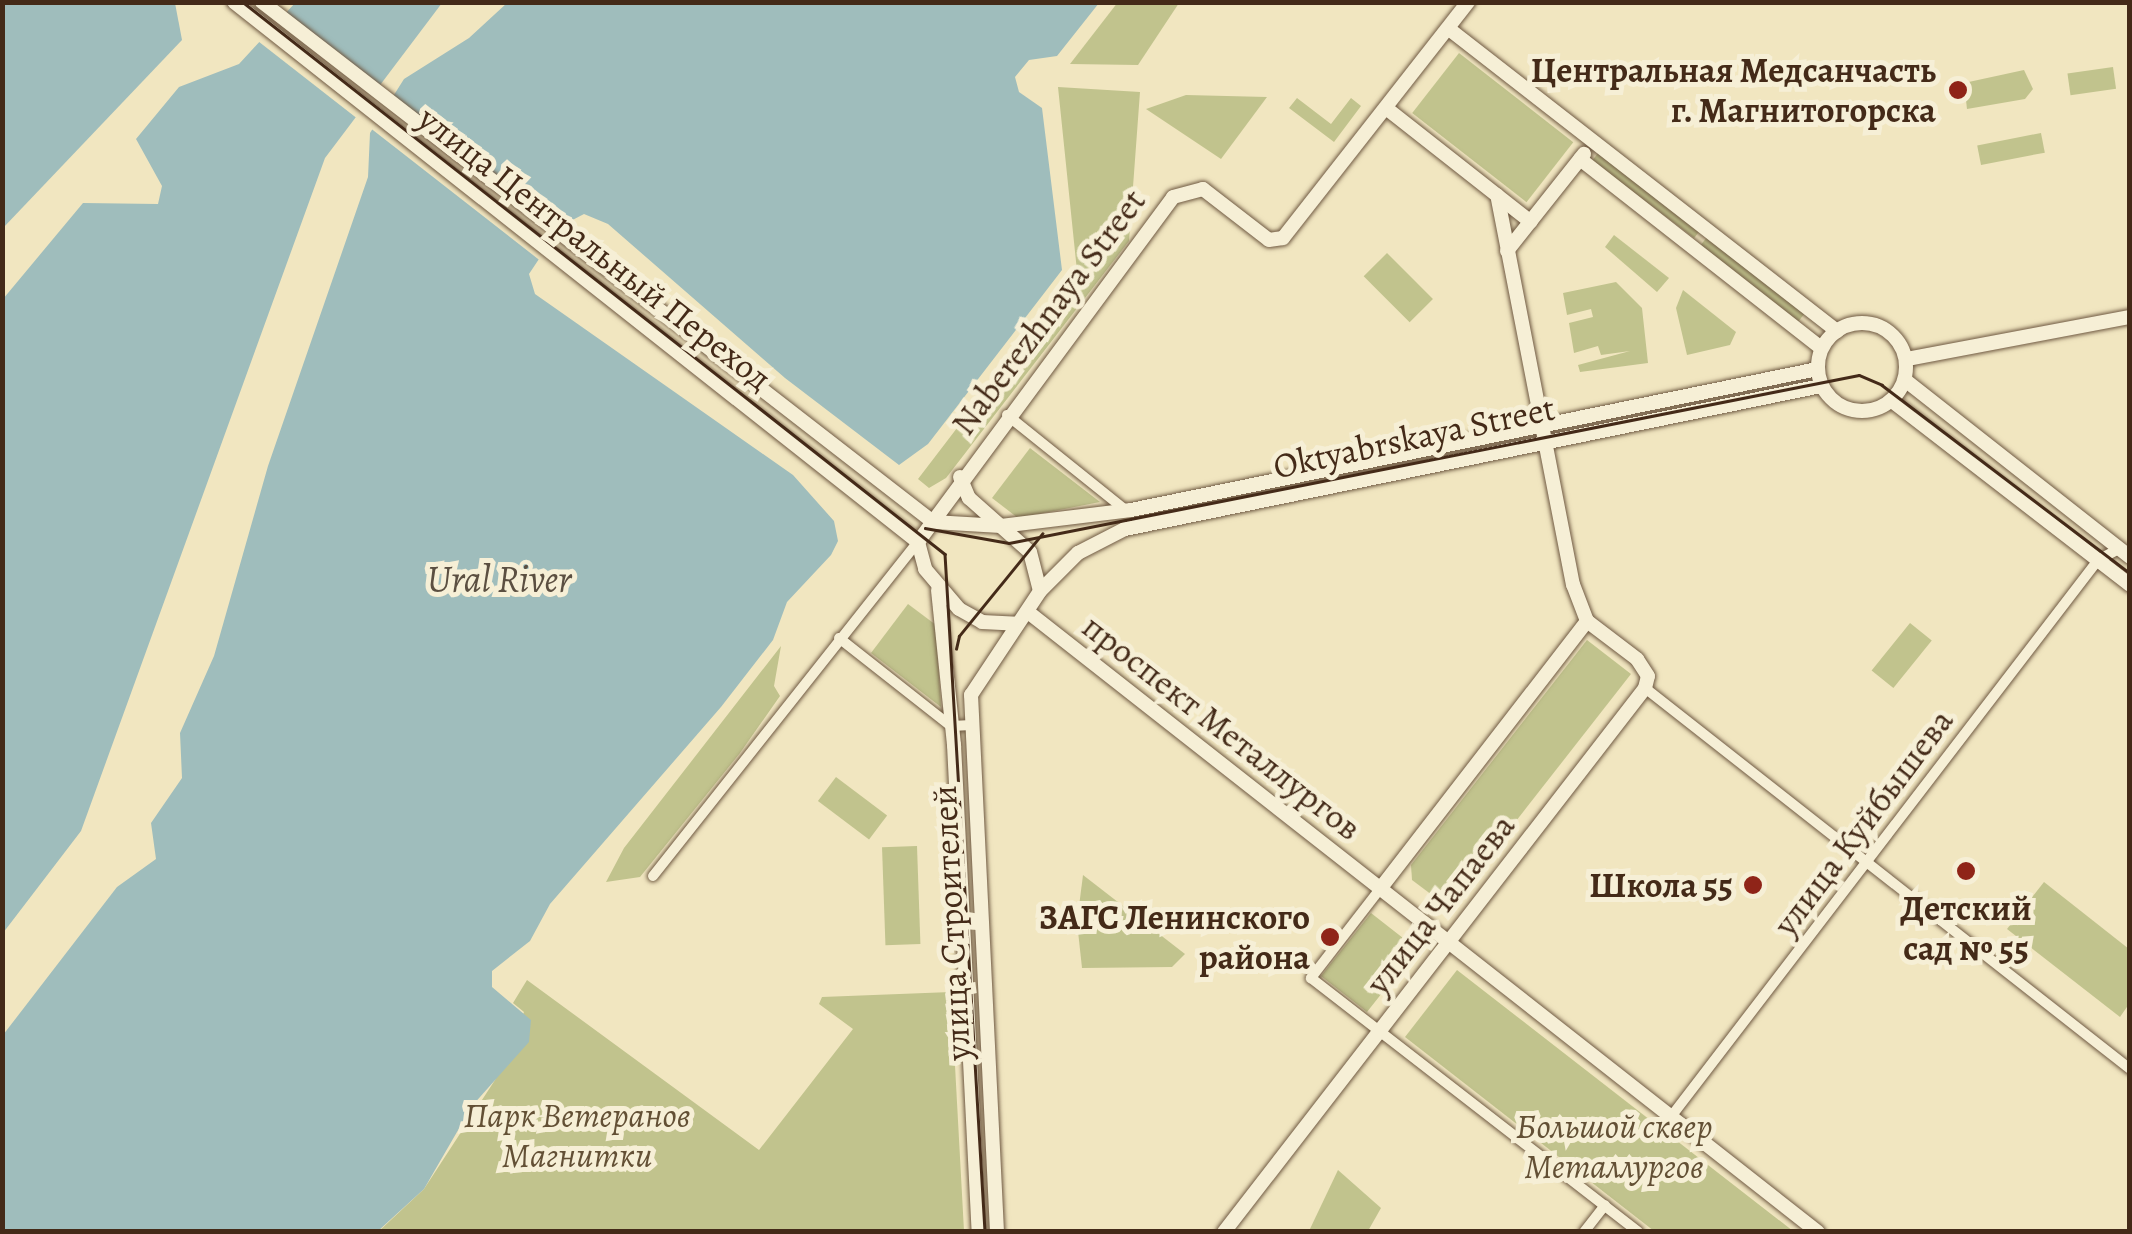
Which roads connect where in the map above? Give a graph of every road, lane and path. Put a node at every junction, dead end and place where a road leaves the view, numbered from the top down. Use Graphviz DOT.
graph roads {
  1 [pos="234,2"];
  2 [pos="262,2"];
  3 [pos="1468,2"];
  4 [pos="1448,29"];
  5 [pos="1386,108"];
  6 [pos="1593,143"];
  7 [pos="1580,159"];
  8 [pos="1496,194"];
  9 [pos="1531,222"];
  10 [pos="558,245"];
  11 [pos="1508,252"];
  12 [pos="2130,317"];
  13 [pos="1836,331"];
  14 [pos="1821,348"];
  15 [pos="1907,359"];
  16 [pos="1817,369"];
  17 [pos="1905,380"];
  18 [pos="1821,386"];
  19 [pos="1892,401"];
  20 [pos="1007,415"];
  21 [pos="1541,434"];
  22 [pos="960,477"];
  23 [pos="1127,510"];
  24 [pos="934,522"];
  25 [pos="1001,526"];
  26 [pos="2100,534"];
  27 [pos="918,542"];
  28 [pos="2124,553"];
  29 [pos="2098,560"];
  30 [pos="2130,584"];
  31 [pos="938,590"];
  32 [pos="1040,592"];
  33 [pos="1022,618"];
  34 [pos="1587,620"];
  35 [pos="839,638"];
  36 [pos="1645,688"];
  37 [pos="972,724"];
  38 [pos="951,726"];
  39 [pos="1868,862"];
  40 [pos="653,876"];
  41 [pos="1380,889"];
  42 [pos="1448,942"];
  43 [pos="1379,1031"];
  44 [pos="2130,1069"];
  45 [pos="1670,1118"];
  46 [pos="1604,1205"];
  47 [pos="980,1232"];
  48 [pos="997,1232"];
  49 [pos="1224,1232"];
  50 [pos="1584,1232"];
  51 [pos="1638,1232"];
  52 [pos="1818,1232"];
  1 -- 10 [label="main road, улица Центральный Переход"];
  2 -- 10 [label="main road, улица Центральный Переход"];
  3 -- 4 [label="main road, Naberezhnaya Street"];
  4 -- 5 [label="main road, Naberezhnaya Street"];
  4 -- 6 [label="main road"];
  5 -- 8 [label="main road"];
  5 -- 20 [label="main road, Naberezhnaya Street"];
  6 -- 7 [label="main road"];
  6 -- 13 [label="main road"];
  7 -- 9 [label="main road"];
  7 -- 14 [label="main road"];
  8 -- 9 [label="main road"];
  8 -- 11 [label="main road"];
  9 -- 11 [label="main road"];
  10 -- 24 [label="main road, улица Центральный Переход"];
  10 -- 27 [label="main road, улица Центральный Переход"];
  11 -- 21 [label="main road"];
  12 -- 15 [label="main road"];
  13 -- 14 [label="main road"];
  13 -- 15 [label="main road"];
  14 -- 16 [label="main road"];
  15 -- 17 [label="main road"];
  16 -- 18 [label="main road"];
  16 -- 21 [label="main road, Oktyabrskaya Street"];
  17 -- 19 [label="main road"];
  17 -- 26 [label="main road"];
  18 -- 19 [label="main road"];
  18 -- 21 [label="main road, Oktyabrskaya Street"];
  19 -- 29 [label="main road"];
  20 -- 22 [label="main road, Naberezhnaya Street"];
  20 -- 23 [label="street"];
  21 -- 23 [label="main road, Oktyabrskaya Street"];
  21 -- 32 [label="main road, Oktyabrskaya Street"];
  21 -- 34 [label="main road"];
  22 -- 24 [label="main road, Naberezhnaya Street"];
  22 -- 25 [label="main road"];
  23 -- 25 [label="main road, Oktyabrskaya Street"];
  24 -- 25 [label="main road"];
  24 -- 27 [label="main road"];
  25 -- 32 [label="main road"];
  26 -- 28 [label="main road"];
  26 -- 29 [label="street"];
  27 -- 31 [label="main road"];
  27 -- 35 [label="street"];
  28 -- 29 [label="street, улица Куйбышева"];
  29 -- 30 [label="main road"];
  29 -- 39 [label="street, улица Куйбышева"];
  31 -- 33 [label="main road, проспект Металлургов"];
  31 -- 38 [label="main road, улица Строителей"];
  32 -- 33 [label="main road"];
  33 -- 37 [label="main road, улица Строителей"];
  33 -- 41 [label="main road, проспект Металлургов"];
  34 -- 36 [label="main road"];
  34 -- 41 [label="main road, улица Чапаева"];
  35 -- 38 [label="street"];
  35 -- 40 [label="street"];
  36 -- 39 [label="street"];
  36 -- 42 [label="main road, улица Чапаева"];
  37 -- 38 [label="street"];
  37 -- 48 [label="main road, улица Строителей"];
  38 -- 47 [label="main road, улица Строителей"];
  39 -- 44 [label="street"];
  39 -- 45 [label="street, улица Куйбышева"];
  41 -- 42 [label="main road, проспект Металлургов"];
  41 -- 43 [label="street"];
  42 -- 43 [label="main road, улица Чапаева"];
  42 -- 45 [label="main road, проспект Металлургов"];
  43 -- 46 [label="street"];
  43 -- 49 [label="main road, улица Чапаева"];
  45 -- 52 [label="main road, проспект Металлургов"];
  46 -- 50 [label="street"];
  46 -- 51 [label="street"];
}
